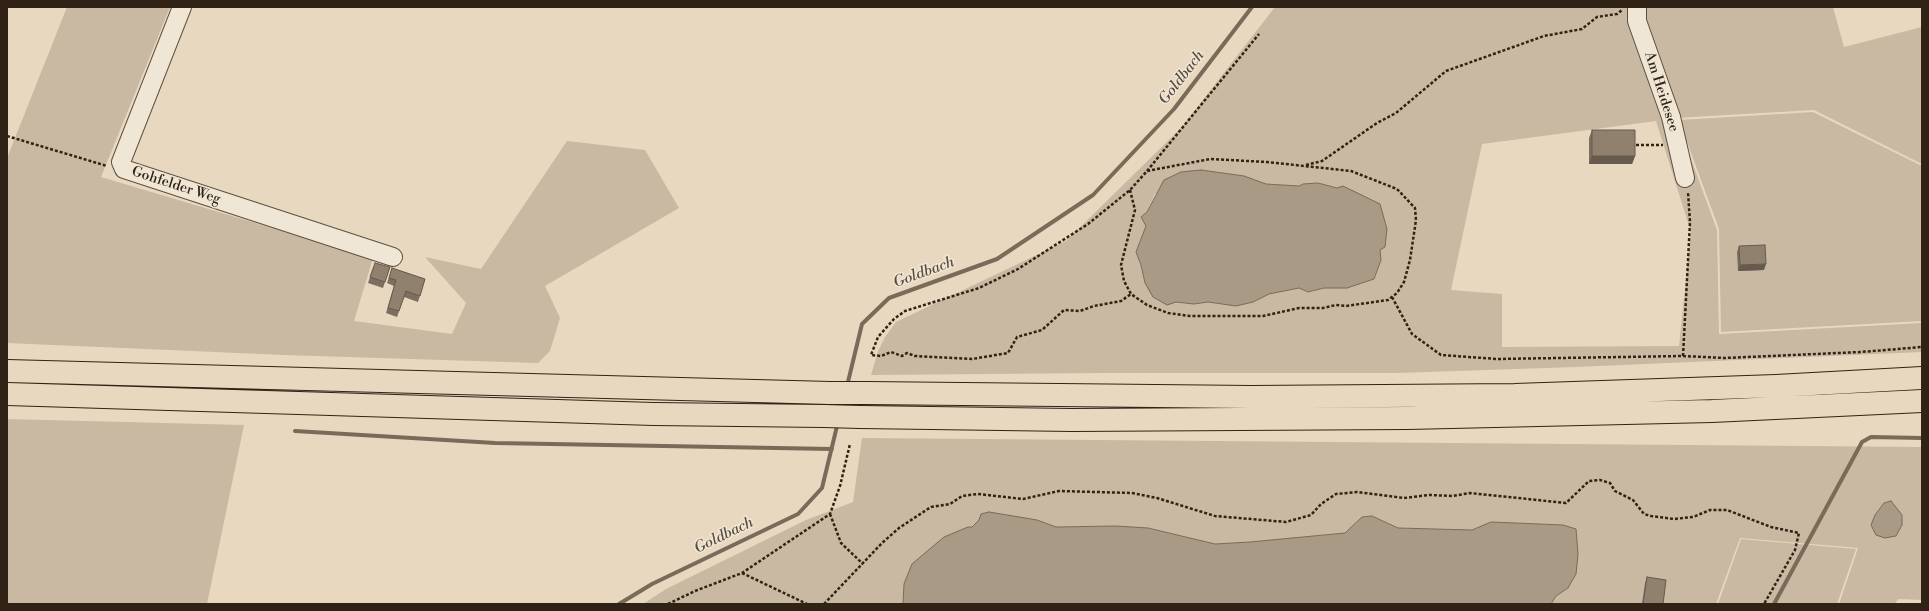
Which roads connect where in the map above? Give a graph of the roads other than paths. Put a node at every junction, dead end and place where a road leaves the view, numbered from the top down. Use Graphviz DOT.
graph roads {
  1 [pos="182,7"];
  2 [pos="1637,7"];
  3 [pos="1685,178"];
  4 [pos="394,257"];
  5 [pos="7,371"];
  6 [pos="1922,378"];
  7 [pos="7,394"];
  8 [pos="1922,401"];
  1 -- 4 [label="lane, Gohfelder Weg"];
  2 -- 3 [label="lane, Am Heidesee"];
  5 -- 6 [label="highway, bridge"];
  7 -- 8 [label="highway, bridge"];
}
